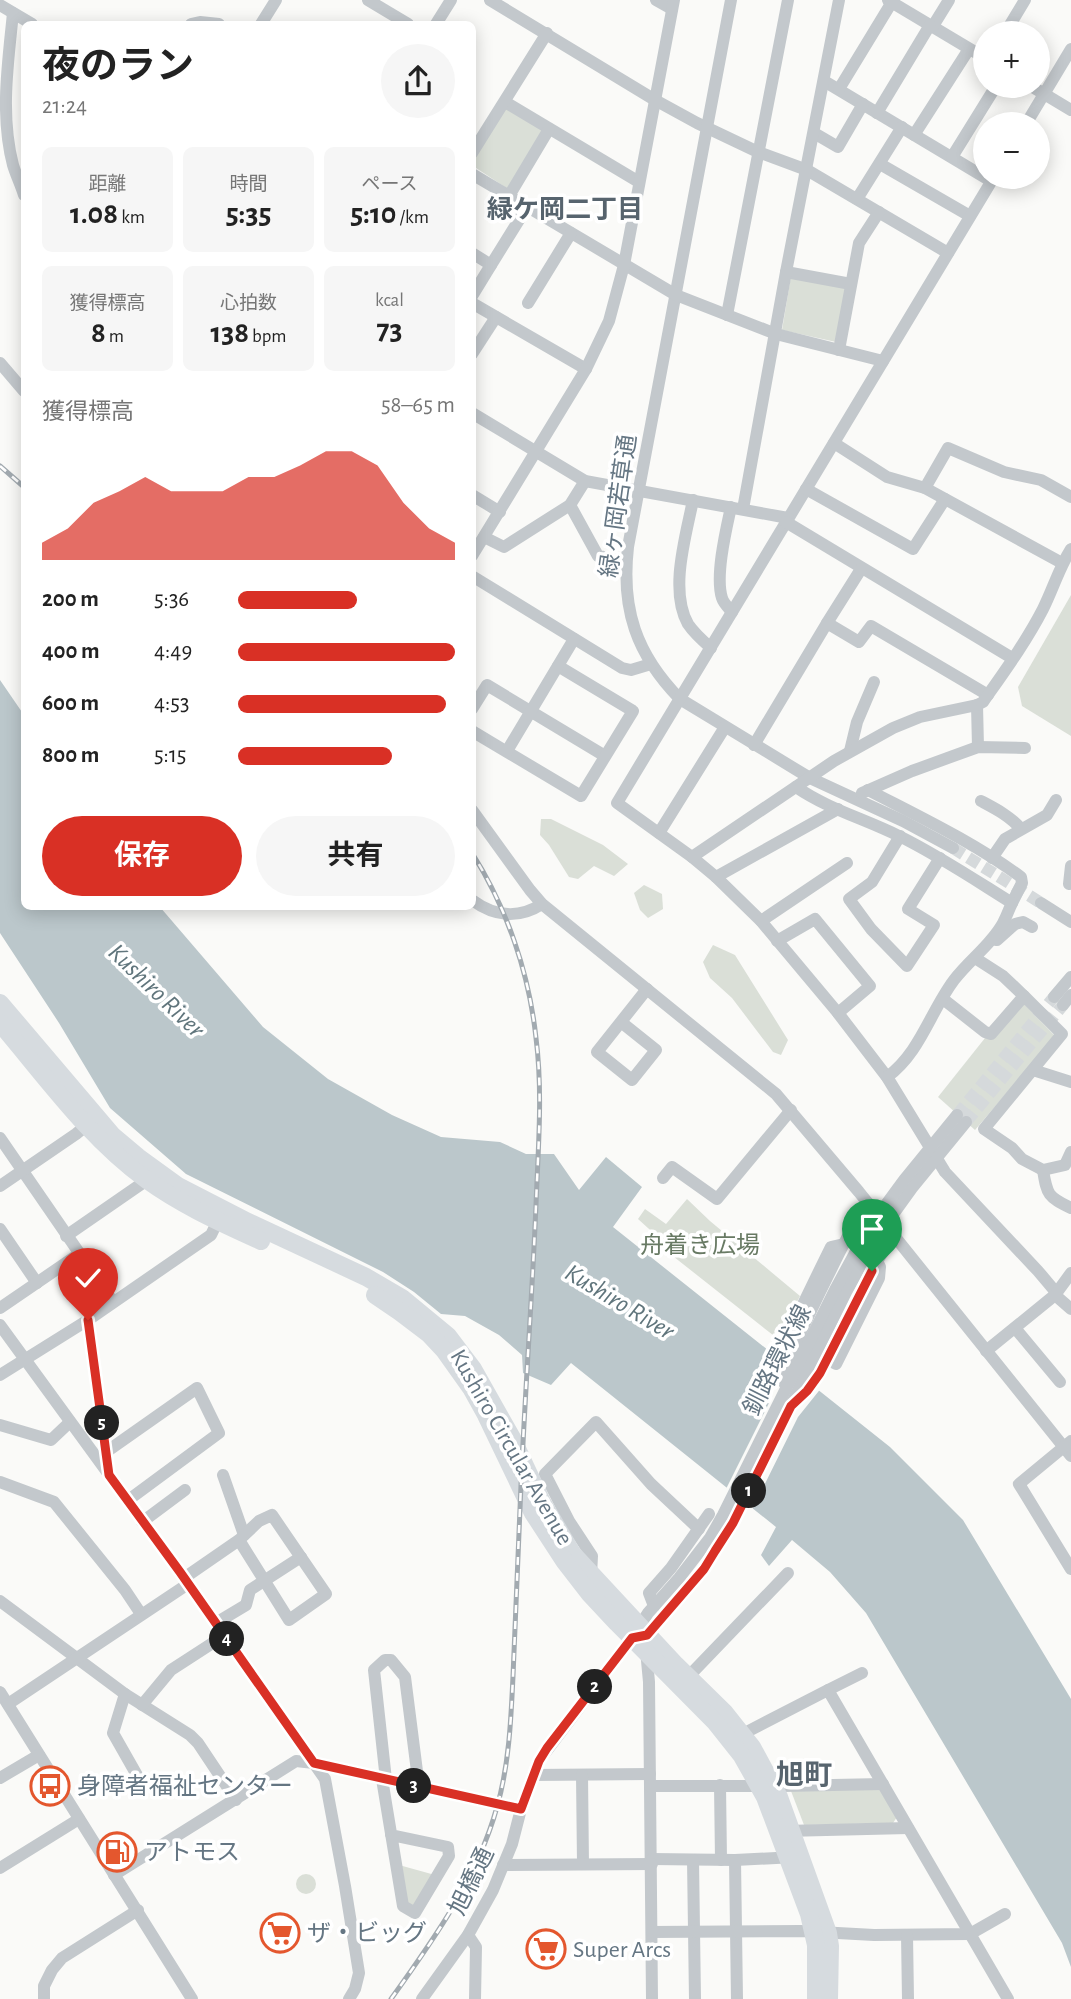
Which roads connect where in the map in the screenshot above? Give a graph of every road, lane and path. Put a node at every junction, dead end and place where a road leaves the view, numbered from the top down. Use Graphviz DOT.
graph roads {
  1 [pos="276,0"];
  2 [pos="368,0"];
  3 [pos="451,0"];
  4 [pos="490,0"];
  5 [pos="518,0"];
  6 [pos="656,0"];
  7 [pos="731,0"];
  8 [pos="788,0"];
  9 [pos="839,0"];
  10 [pos="949,0"];
  11 [pos="1025,0"];
  12 [pos="890,1"];
  13 [pos="0,5"];
  14 [pos="673,5"];
  15 [pos="511,12"];
  16 [pos="13,13"];
  17 [pos="27,21"];
  18 [pos="263,21"];
  19 [pos="403,21"];
  20 [pos="438,21"];
  21 [pos="1012,21"];
  22 [pos="932,26"];
  23 [pos="547,33"];
  24 [pos="970,49"];
  25 [pos="1071,49"];
  26 [pos="973,51"];
  27 [pos="824,81"];
  28 [pos="1050,83"];
  29 [pos="839,89"];
  30 [pos="1050,97"];
  31 [pos="989,98"];
  32 [pos="655,100"];
  33 [pos="505,102"];
  34 [pos="863,104"];
  35 [pos="1071,110"];
  36 [pos="877,113"];
  37 [pos="901,127"];
  38 [pos="706,128"];
  39 [pos="549,129"];
  40 [pos="814,133"];
  41 [pos="914,135"];
  42 [pos="476,147"];
  43 [pos="758,152"];
  44 [pos="952,158"];
  45 [pos="880,163"];
  46 [pos="973,169"];
  47 [pos="807,170"];
  48 [pos="476,176"];
  49 [pos="639,182"];
  50 [pos="21,186"];
  51 [pos="987,189"];
  52 [pos="509,196"];
  53 [pos="857,200"];
  54 [pos="527,207"];
  55 [pos="879,212"];
  56 [pos="970,216"];
  57 [pos="571,233"];
  58 [pos="948,253"];
  59 [pos="476,256"];
  60 [pos="491,265"];
  61 [pos="624,265"];
  62 [pos="786,272"];
  63 [pos="851,284"];
  64 [pos="476,289"];
  65 [pos="676,295"];
  66 [pos="528,303"];
  67 [pos="476,305"];
  68 [pos="727,315"];
  69 [pos="496,317"];
  70 [pos="776,334"];
  71 [pos="476,348"];
  72 [pos="839,350"];
  73 [pos="883,361"];
  74 [pos="0,363"];
  75 [pos="586,369"];
  76 [pos="21,388"];
  77 [pos="476,415"];
  78 [pos="834,443"];
  79 [pos="536,452"];
  80 [pos="585,481"];
  81 [pos="925,488"];
  82 [pos="806,489"];
  83 [pos="639,490"];
  84 [pos="476,498"];
  85 [pos="1071,498"];
  86 [pos="945,499"];
  87 [pos="693,500"];
  88 [pos="570,505"];
  89 [pos="737,508"];
  90 [pos="499,512"];
  91 [pos="787,520"];
  92 [pos="484,537"];
  93 [pos="1071,549"];
  94 [pos="476,550"];
  95 [pos="626,561"];
  96 [pos="1062,563"];
  97 [pos="861,569"];
  98 [pos="476,578"];
  99 [pos="732,612"];
  100 [pos="827,623"];
  101 [pos="574,639"];
  102 [pos="711,648"];
  103 [pos="1012,658"];
  104 [pos="651,664"];
  105 [pos="558,666"];
  106 [pos="874,682"];
  107 [pos="988,695"];
  108 [pos="680,699"];
  109 [pos="476,703"];
  110 [pos="977,705"];
  111 [pos="531,711"];
  112 [pos="725,727"];
  113 [pos="476,733"];
  114 [pos="754,745"];
  115 [pos="978,747"];
  116 [pos="1024,747"];
  117 [pos="506,751"];
  118 [pos="850,751"];
  119 [pos="605,756"];
  120 [pos="810,778"];
  121 [pos="796,788"];
  122 [pos="868,790"];
  123 [pos="852,797"];
  124 [pos="1056,800"];
  125 [pos="981,801"];
  126 [pos="838,809"];
  127 [pos="476,816"];
  128 [pos="1021,829"];
  129 [pos="659,833"];
  130 [pos="900,836"];
  131 [pos="953,848"];
  132 [pos="692,857"];
  133 [pos="940,858"];
  134 [pos="992,858"];
  135 [pos="847,863"];
  136 [pos="1071,866"];
  137 [pos="716,877"];
  138 [pos="1069,884"];
  139 [pos="476,902"];
  140 [pos="1012,903"];
  141 [pos="1041,903"];
  142 [pos="542,904"];
  143 [pos="761,921"];
  144 [pos="1071,922"];
  145 [pos="1032,928"];
  146 [pos="991,939"];
  147 [pos="777,941"];
  148 [pos="975,958"];
  149 [pos="1071,977"];
  150 [pos="646,989"];
  151 [pos="1024,996"];
  152 [pos="943,999"];
  153 [pos="1063,999"];
  154 [pos="0,1003"];
  155 [pos="838,1013"];
  156 [pos="621,1021"];
  157 [pos="0,1023"];
  158 [pos="1067,1035"];
  159 [pos="1033,1070"];
  160 [pos="887,1077"];
  161 [pos="1071,1082"];
  162 [pos="791,1110"];
  163 [pos="962,1119"];
  164 [pos="87,1125"];
  165 [pos="0,1138"];
  166 [pos="1071,1152"];
  167 [pos="1043,1170"];
  168 [pos="23,1171"];
  169 [pos="663,1178"];
  170 [pos="147,1180"];
  171 [pos="0,1186"];
  172 [pos="868,1203"];
  173 [pos="1071,1208"];
  174 [pos="220,1215"];
  175 [pos="0,1229"];
  176 [pos="66,1236"];
  177 [pos="894,1236"];
  178 [pos="844,1244"];
  179 [pos="79,1254"];
  180 [pos="877,1261"];
  181 [pos="1071,1273"];
  182 [pos="37,1283"];
  183 [pos="1055,1295"];
  184 [pos="113,1302"];
  185 [pos="0,1308"];
  186 [pos="1071,1308"];
  187 [pos="88,1320"];
  188 [pos="0,1325"];
  189 [pos="1015,1328"];
  190 [pos="792,1333"];
  191 [pos="986,1351"];
  192 [pos="24,1359"];
  193 [pos="807,1362"];
  194 [pos="834,1363"];
  195 [pos="0,1375"];
  196 [pos="1060,1382"];
  197 [pos="786,1403"];
  198 [pos="70,1422"];
  199 [pos="0,1425"];
  200 [pos="1069,1448"];
  201 [pos="106,1452"];
  202 [pos="109,1475"];
  203 [pos="223,1475"];
  204 [pos="0,1482"];
  205 [pos="185,1490"];
  206 [pos="127,1501"];
  207 [pos="709,1514"];
  208 [pos="728,1519"];
  209 [pos="142,1522"];
  210 [pos="699,1529"];
  211 [pos="242,1538"];
  212 [pos="301,1557"];
  213 [pos="1071,1569"];
  214 [pos="788,1573"];
  215 [pos="591,1574"];
  216 [pos="186,1581"];
  217 [pos="265,1581"];
  218 [pos="0,1601"];
  219 [pos="654,1606"];
  220 [pos="141,1614"];
  221 [pos="216,1623"];
  222 [pos="225,1635"];
  223 [pos="641,1638"];
  224 [pos="76,1659"];
  225 [pos="862,1673"];
  226 [pos="688,1676"];
  227 [pos="828,1690"];
  228 [pos="0,1692"];
  229 [pos="125,1694"];
  230 [pos="8,1704"];
  231 [pos="142,1705"];
  232 [pos="737,1737"];
  233 [pos="39,1755"];
  234 [pos="314,1763"];
  235 [pos="582,1774"];
  236 [pos="533,1775"];
  237 [pos="138,1777"];
  238 [pos="0,1778"];
  239 [pos="384,1779"];
  240 [pos="650,1780"];
  241 [pos="883,1784"];
  242 [pos="720,1786"];
  243 [pos="767,1786"];
  244 [pos="419,1787"];
  245 [pos="236,1800"];
  246 [pos="521,1809"];
  247 [pos="79,1819"];
  248 [pos="908,1828"];
  249 [pos="784,1831"];
  250 [pos="391,1835"];
  251 [pos="794,1857"];
  252 [pos="693,1860"];
  253 [pos="721,1860"];
  254 [pos="735,1860"];
  255 [pos="652,1862"];
  256 [pos="583,1864"];
  257 [pos="503,1865"];
  258 [pos="0,1868"];
  259 [pos="114,1875"];
  260 [pos="138,1910"];
  261 [pos="1005,1914"];
  262 [pos="652,1932"];
  263 [pos="695,1932"];
  264 [pos="736,1932"];
  265 [pos="821,1933"];
  266 [pos="970,1934"];
  267 [pos="907,1935"];
  268 [pos="467,1936"];
  269 [pos="44,1999"];
  270 [pos="192,1999"];
  271 [pos="349,1999"];
  272 [pos="422,1999"];
  273 [pos="475,1999"];
  274 [pos="652,1999"];
  275 [pos="695,1999"];
  276 [pos="737,1999"];
  277 [pos="816,1999"];
  278 [pos="829,1999"];
  279 [pos="908,1999"];
  280 [pos="1008,1999"];
  1 -- 18 [label="street"];
  2 -- 19 [label="street"];
  3 -- 20 [label="street"];
  4 -- 15 [label="street"];
  5 -- 15 [label="street"];
  6 -- 14 [label="street"];
  7 -- 38 [label="street, 緑ヶ岡若草通"];
  8 -- 43 [label="street"];
  9 -- 27 [label="street"];
  10 -- 22 [label="street"];
  11 -- 21 [label="street"];
  12 -- 22 [label="street"];
  12 -- 29 [label="street"];
  13 -- 16 [label="street"];
  14 -- 32 [label="street"];
  15 -- 23 [label="street"];
  16 -- 17 [label="street"];
  16 -- 50 [label="street"];
  22 -- 24 [label="street"];
  22 -- 36 [label="street"];
  23 -- 32 [label="street"];
  23 -- 33 [label="street"];
  24 -- 26 [label="street"];
  24 -- 41 [label="street"];
  25 -- 28 [label="street"];
  27 -- 29 [label="street"];
  27 -- 40 [label="street"];
  29 -- 34 [label="street"];
  30 -- 35 [label="street"];
  31 -- 44 [label="street"];
  32 -- 38 [label="street"];
  32 -- 49 [label="street"];
  33 -- 39 [label="street"];
  33 -- 42 [label="street"];
  34 -- 36 [label="street"];
  34 -- 40 [label="street"];
  36 -- 37 [label="street"];
  37 -- 41 [label="street"];
  37 -- 45 [label="street"];
  38 -- 43 [label="street"];
  38 -- 65 [label="street, 緑ヶ岡若草通"];
  39 -- 49 [label="street"];
  39 -- 52 [label="street"];
  40 -- 47 [label="street"];
  41 -- 44 [label="street"];
  43 -- 47 [label="street"];
  43 -- 68 [label="street"];
  44 -- 46 [label="street"];
  45 -- 53 [label="street"];
  45 -- 56 [label="street"];
  47 -- 53 [label="street"];
  47 -- 62 [label="street"];
  48 -- 52 [label="street"];
  49 -- 61 [label="street"];
  51 -- 56 [label="street"];
  52 -- 54 [label="street"];
  53 -- 55 [label="street"];
  54 -- 57 [label="street"];
  54 -- 60 [label="street"];
  55 -- 58 [label="street"];
  55 -- 63 [label="street"];
  56 -- 58 [label="street"];
  57 -- 61 [label="street"];
  57 -- 66 [label="street"];
  58 -- 73 [label="street"];
  59 -- 60 [label="street"];
  60 -- 64 [label="street"];
  61 -- 65 [label="street"];
  61 -- 75 [label="street"];
  62 -- 63 [label="street"];
  62 -- 70 [label="street"];
  63 -- 72 [label="street"];
  65 -- 68 [label="street"];
  65 -- 83 [label="street, 緑ヶ岡若草通"];
  67 -- 69 [label="street"];
  68 -- 70 [label="street"];
  69 -- 71 [label="street"];
  69 -- 75 [label="street"];
  70 -- 72 [label="street"];
  70 -- 89 [label="street"];
  72 -- 73 [label="street"];
  73 -- 78 [label="street"];
  74 -- 76 [label="street"];
  75 -- 79 [label="street"];
  77 -- 79 [label="street"];
  78 -- 81 [label="street"];
  78 -- 82 [label="street"];
  79 -- 80 [label="street"];
  79 -- 90 [label="street"];
  80 -- 83 [label="street"];
  80 -- 88 [label="street"];
  81 -- 85 [label="street"];
  81 -- 86 [label="street"];
  82 -- 86 [label="street"];
  82 -- 91 [label="street"];
  83 -- 87 [label="street"];
  83 -- 95 [label="street, 緑ヶ岡若草通"];
  84 -- 90 [label="street"];
  86 -- 96 [label="street"];
  87 -- 89 [label="street"];
  87 -- 102 [label="street"];
  88 -- 92 [label="street"];
  88 -- 95 [label="street"];
  89 -- 91 [label="street"];
  89 -- 99 [label="street"];
  90 -- 92 [label="street"];
  91 -- 97 [label="street"];
  91 -- 99 [label="street"];
  92 -- 94 [label="street"];
  93 -- 96 [label="street"];
  95 -- 104 [label="street, 緑ヶ岡若草通"];
  96 -- 103 [label="street"];
  97 -- 100 [label="street"];
  97 -- 103 [label="street"];
  98 -- 101 [label="street"];
  99 -- 102 [label="street"];
  100 -- 107 [label="street"];
  100 -- 114 [label="street"];
  101 -- 104 [label="street"];
  101 -- 105 [label="street"];
  102 -- 108 [label="street"];
  103 -- 107 [label="street"];
  104 -- 108 [label="street, 緑ヶ岡若草通"];
  105 -- 111 [label="street"];
  105 -- 119 [label="street"];
  106 -- 118 [label="street"];
  107 -- 110 [label="street"];
  108 -- 112 [label="street, 緑ヶ岡若草通"];
  108 -- 129 [label="street"];
  109 -- 111 [label="street"];
  110 -- 115 [label="street"];
  110 -- 118 [label="street"];
  111 -- 117 [label="street"];
  111 -- 119 [label="street"];
  112 -- 114 [label="street, 緑ヶ岡若草通"];
  112 -- 129 [label="street"];
  113 -- 117 [label="street"];
  114 -- 120 [label="street, 緑ヶ岡若草通"];
  115 -- 116 [label="street"];
  115 -- 122 [label="street"];
  117 -- 119 [label="street"];
  118 -- 120 [label="street"];
  120 -- 121 [label="street"];
  120 -- 123 [label="street, 緑ヶ岡若草通"];
  121 -- 126 [label="street"];
  121 -- 132 [label="street"];
  122 -- 123 [label="street"];
  122 -- 134 [label="street"];
  123 -- 131 [label="street, 緑ヶ岡若草通"];
  124 -- 128 [label="street"];
  125 -- 128 [label="street"];
  126 -- 130 [label="street"];
  126 -- 137 [label="street"];
  127 -- 142 [label="street"];
  128 -- 134 [label="street"];
  129 -- 132 [label="street"];
  130 -- 133 [label="street"];
  130 -- 133 [label="street"];
  132 -- 137 [label="street"];
  133 -- 140 [label="street"];
  134 -- 140 [label="street"];
  135 -- 143 [label="street"];
  136 -- 138 [label="street"];
  137 -- 143 [label="street"];
  139 -- 142 [label="street"];
  140 -- 146 [label="street"];
  141 -- 144 [label="street"];
  142 -- 150 [label="street"];
  143 -- 147 [label="street"];
  145 -- 146 [label="street"];
  146 -- 148 [label="street"];
  147 -- 155 [label="street"];
  147 -- 155 [label="street"];
  148 -- 151 [label="street"];
  148 -- 152 [label="street"];
  149 -- 153 [label="street"];
  150 -- 156 [label="street"];
  150 -- 162 [label="street"];
  151 -- 152 [label="street"];
  151 -- 158 [label="street"];
  152 -- 160 [label="street"];
  154 -- 174 [label="highway, Kushiro Circular Avenue"];
  155 -- 160 [label="street"];
  156 -- 156 [label="street"];
  157 -- 164 [label="highway, Kushiro Circular Avenue"];
  158 -- 159 [label="street"];
  159 -- 161 [label="street"];
  159 -- 167 [label="street"];
  160 -- 183 [label="street"];
  162 -- 169 [label="street"];
  162 -- 172 [label="street"];
  163 -- 193 [label="street, 釧路環状線"];
  164 -- 168 [label="street"];
  164 -- 170 [label="highway, Kushiro Circular Avenue"];
  165 -- 168 [label="street"];
  166 -- 167 [label="street"];
  167 -- 173 [label="street"];
  168 -- 171 [label="street"];
  168 -- 176 [label="street"];
  170 -- 174 [label="highway, Kushiro Circular Avenue"];
  170 -- 176 [label="street"];
  172 -- 177 [label="street"];
  172 -- 178 [label="street"];
  174 -- 184 [label="street"];
  174 -- 215 [label="highway, Kushiro Circular Avenue"];
  174 -- 223 [label="highway, Kushiro Circular Avenue"];
  175 -- 182 [label="street"];
  176 -- 179 [label="street"];
  177 -- 180 [label="street"];
  177 -- 191 [label="street"];
  178 -- 190 [label="street"];
  178 -- 193 [label="street"];
  179 -- 182 [label="street"];
  179 -- 184 [label="street"];
  180 -- 193 [label="street"];
  180 -- 194 [label="street"];
  181 -- 183 [label="street"];
  182 -- 185 [label="street"];
  183 -- 186 [label="street"];
  183 -- 189 [label="street"];
  184 -- 187 [label="street"];
  187 -- 192 [label="street"];
  187 -- 201 [label="street"];
  188 -- 192 [label="street"];
  189 -- 191 [label="street"];
  189 -- 196 [label="street"];
  191 -- 200 [label="street"];
  192 -- 195 [label="street"];
  192 -- 198 [label="street"];
  193 -- 197 [label="street"];
  193 -- 197 [label="street"];
  197 -- 208 [label="street, 釧路環状線"];
  198 -- 199 [label="street"];
  198 -- 202 [label="street"];
  200 -- 213 [label="street"];
  201 -- 202 [label="street"];
  201 -- 206 [label="street"];
  202 -- 206 [label="street"];
  203 -- 211 [label="street"];
  204 -- 220 [label="street"];
  205 -- 209 [label="street"];
  206 -- 209 [label="street"];
  207 -- 210 [label="street"];
  208 -- 219 [label="street, 釧路環状線"];
  208 -- 223 [label="street, 釧路環状線"];
  209 -- 216 [label="street"];
  210 -- 215 [label="street"];
  210 -- 219 [label="street"];
  211 -- 212 [label="street"];
  211 -- 216 [label="street"];
  211 -- 217 [label="street"];
  212 -- 217 [label="street"];
  212 -- 217 [label="street"];
  214 -- 226 [label="street"];
  215 -- 223 [label="highway, Kushiro Circular Avenue"];
  216 -- 220 [label="street"];
  216 -- 221 [label="street"];
  217 -- 221 [label="street"];
  218 -- 224 [label="street"];
  219 -- 223 [label="street, 釧路環状線"];
  220 -- 224 [label="street"];
  221 -- 222 [label="street"];
  222 -- 231 [label="street"];
  222 -- 234 [label="street"];
  223 -- 226 [label="highway, Kushiro Circular Avenue"];
  223 -- 232 [label="highway, Kushiro Circular Avenue"];
  223 -- 236 [label="street, 旭橋通"];
  223 -- 240 [label="street"];
  224 -- 229 [label="street"];
  224 -- 230 [label="street"];
  225 -- 227 [label="street"];
  226 -- 232 [label="highway, Kushiro Circular Avenue"];
  227 -- 232 [label="street"];
  227 -- 241 [label="street"];
  228 -- 230 [label="street"];
  229 -- 231 [label="street"];
  229 -- 237 [label="street"];
  230 -- 233 [label="street"];
  231 -- 245 [label="street"];
  232 -- 243 [label="highway, Kushiro Circular Avenue"];
  233 -- 238 [label="street"];
  233 -- 247 [label="street"];
  234 -- 239 [label="street"];
  234 -- 245 [label="street"];
  234 -- 271 [label="street"];
  235 -- 236 [label="street"];
  235 -- 240 [label="street"];
  235 -- 256 [label="street"];
  236 -- 246 [label="street, 旭橋通"];
  239 -- 244 [label="street"];
  239 -- 244 [label="street"];
  239 -- 250 [label="street"];
  240 -- 242 [label="street"];
  240 -- 255 [label="street"];
  241 -- 243 [label="street"];
  241 -- 248 [label="street"];
  242 -- 243 [label="street"];
  242 -- 253 [label="street"];
  243 -- 249 [label="highway, Kushiro Circular Avenue"];
  244 -- 246 [label="street"];
  245 -- 259 [label="street"];
  246 -- 257 [label="street, 旭橋通"];
  247 -- 258 [label="street"];
  247 -- 259 [label="street"];
  248 -- 249 [label="street"];
  248 -- 266 [label="street"];
  249 -- 251 [label="highway, Kushiro Circular Avenue"];
  250 -- 250 [label="street"];
  251 -- 254 [label="street"];
  251 -- 265 [label="highway, Kushiro Circular Avenue"];
  252 -- 253 [label="street"];
  252 -- 255 [label="street"];
  252 -- 263 [label="street"];
  253 -- 254 [label="street"];
  254 -- 264 [label="street"];
  255 -- 256 [label="street"];
  255 -- 262 [label="street"];
  256 -- 257 [label="street"];
  257 -- 268 [label="street, 旭橋通"];
  259 -- 260 [label="street"];
  260 -- 269 [label="street"];
  260 -- 270 [label="street"];
  261 -- 266 [label="street"];
  262 -- 263 [label="street"];
  262 -- 274 [label="street"];
  263 -- 264 [label="street"];
  263 -- 275 [label="street"];
  264 -- 265 [label="street"];
  264 -- 276 [label="street"];
  265 -- 267 [label="street"];
  265 -- 277 [label="highway, Kushiro Circular Avenue"];
  265 -- 278 [label="highway, Kushiro Circular Avenue"];
  266 -- 267 [label="street"];
  266 -- 280 [label="street"];
  267 -- 279 [label="street"];
  268 -- 272 [label="street, 旭橋通"];
  268 -- 273 [label="street"];
}
